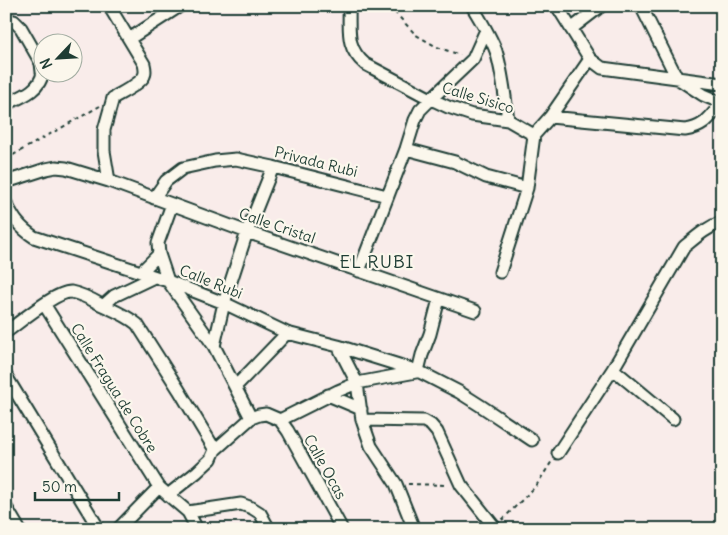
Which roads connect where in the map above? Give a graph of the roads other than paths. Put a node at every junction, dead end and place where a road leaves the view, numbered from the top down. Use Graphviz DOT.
graph roads {
  1 [pos="109,6"];
  2 [pos="180,6"];
  3 [pos="349,6"];
  4 [pos="472,6"];
  5 [pos="557,6"];
  6 [pos="601,6"];
  7 [pos="641,6"];
  8 [pos="6,19"];
  9 [pos="570,29"];
  10 [pos="486,30"];
  11 [pos="129,39"];
  12 [pos="32,49"];
  13 [pos="590,59"];
  14 [pos="677,78"];
  15 [pos="40,82"];
  16 [pos="722,84"];
  17 [pos="430,100"];
  18 [pos="722,103"];
  19 [pos="6,104"];
  20 [pos="550,117"];
  21 [pos="508,120"];
  22 [pos="534,135"];
  23 [pos="406,149"];
  24 [pos="273,167"];
  25 [pos="109,180"];
  26 [pos="6,182"];
  27 [pos="527,188"];
  28 [pos="388,196"];
  29 [pos="154,198"];
  30 [pos="6,203"];
  31 [pos="172,204"];
  32 [pos="722,222"];
  33 [pos="247,232"];
  34 [pos="159,254"];
  35 [pos="359,271"];
  36 [pos="141,272"];
  37 [pos="500,272"];
  38 [pos="154,277"];
  39 [pos="168,281"];
  40 [pos="439,299"];
  41 [pos="224,303"];
  42 [pos="44,304"];
  43 [pos="104,305"];
  44 [pos="475,311"];
  45 [pos="6,332"];
  46 [pos="287,333"];
  47 [pos="214,346"];
  48 [pos="338,346"];
  49 [pos="613,369"];
  50 [pos="418,371"];
  51 [pos="6,376"];
  52 [pos="358,382"];
  53 [pos="235,387"];
  54 [pos="328,396"];
  55 [pos="362,414"];
  56 [pos="251,418"];
  57 [pos="673,419"];
  58 [pos="280,420"];
  59 [pos="532,440"];
  60 [pos="215,450"];
  61 [pos="558,453"];
  62 [pos="163,491"];
  63 [pos="6,507"];
  64 [pos="188,512"];
  65 [pos="412,524"];
  66 [pos="121,528"];
  67 [pos="496,528"];
  68 [pos="20,529"];
  69 [pos="99,529"];
  70 [pos="197,529"];
  71 [pos="269,529"];
  72 [pos="342,529"];
  73 [pos="401,529"];
  1 -- 11 [label="street"];
  2 -- 11 [label="street"];
  3 -- 17 [label="street, Calle Sisico"];
  4 -- 10 [label="street"];
  5 -- 9 [label="street"];
  6 -- 9 [label="street"];
  7 -- 14 [label="street"];
  8 -- 12 [label="street"];
  9 -- 13 [label="street"];
  10 -- 17 [label="street"];
  10 -- 21 [label="street"];
  11 -- 25 [label="street"];
  13 -- 14 [label="street"];
  13 -- 20 [label="street"];
  14 -- 16 [label="street"];
  14 -- 18 [label="street"];
  15 -- 19 [label="street"];
  17 -- 21 [label="street, Calle Sisico"];
  17 -- 23 [label="street"];
  18 -- 20 [label="street"];
  20 -- 22 [label="street"];
  21 -- 22 [label="street, Calle Sisico"];
  22 -- 27 [label="street"];
  23 -- 27 [label="street"];
  23 -- 28 [label="street"];
  24 -- 28 [label="street, Privada Rubi"];
  24 -- 29 [label="street, Privada Rubi"];
  24 -- 33 [label="street"];
  25 -- 26 [label="street, Calle Cristal"];
  25 -- 29 [label="street, Calle Cristal"];
  27 -- 37 [label="street"];
  28 -- 35 [label="street"];
  29 -- 31 [label="street, Calle Cristal"];
  30 -- 36 [label="street, Calle Rubi"];
  31 -- 33 [label="street, Calle Cristal"];
  31 -- 34 [label="street"];
  32 -- 49 [label="street"];
  33 -- 35 [label="street, Calle Cristal"];
  33 -- 41 [label="street"];
  34 -- 36 [label="street"];
  34 -- 39 [label="street"];
  35 -- 40 [label="street, Calle Cristal"];
  36 -- 38 [label="street, Calle Rubi"];
  38 -- 39 [label="street, Calle Rubi"];
  38 -- 43 [label="street"];
  39 -- 41 [label="street, Calle Rubi"];
  39 -- 47 [label="street"];
  40 -- 44 [label="street, Calle Cristal"];
  40 -- 50 [label="street"];
  41 -- 46 [label="street, Calle Rubi"];
  41 -- 47 [label="street"];
  42 -- 43 [label="street"];
  42 -- 45 [label="street"];
  42 -- 62 [label="street, Calle Fragua de Cobre"];
  43 -- 60 [label="street"];
  46 -- 48 [label="street, Calle Rubi"];
  46 -- 53 [label="street"];
  47 -- 53 [label="street"];
  48 -- 50 [label="street, Calle Rubi"];
  48 -- 52 [label="street"];
  49 -- 57 [label="street"];
  49 -- 61 [label="street"];
  50 -- 52 [label="street"];
  50 -- 59 [label="street, Calle Rubi"];
  51 -- 69 [label="street"];
  52 -- 54 [label="street"];
  52 -- 55 [label="street"];
  53 -- 56 [label="street"];
  54 -- 55 [label="street"];
  54 -- 58 [label="street"];
  55 -- 65 [label="street"];
  55 -- 67 [label="street"];
  56 -- 58 [label="street"];
  56 -- 60 [label="street"];
  58 -- 72 [label="street, Calle Ocas"];
  60 -- 62 [label="street"];
  62 -- 64 [label="street, Calle Fragua de Cobre"];
  62 -- 66 [label="street"];
  63 -- 68 [label="street"];
  64 -- 70 [label="street"];
  64 -- 71 [label="street"];
  65 -- 73 [label="street"];
}
